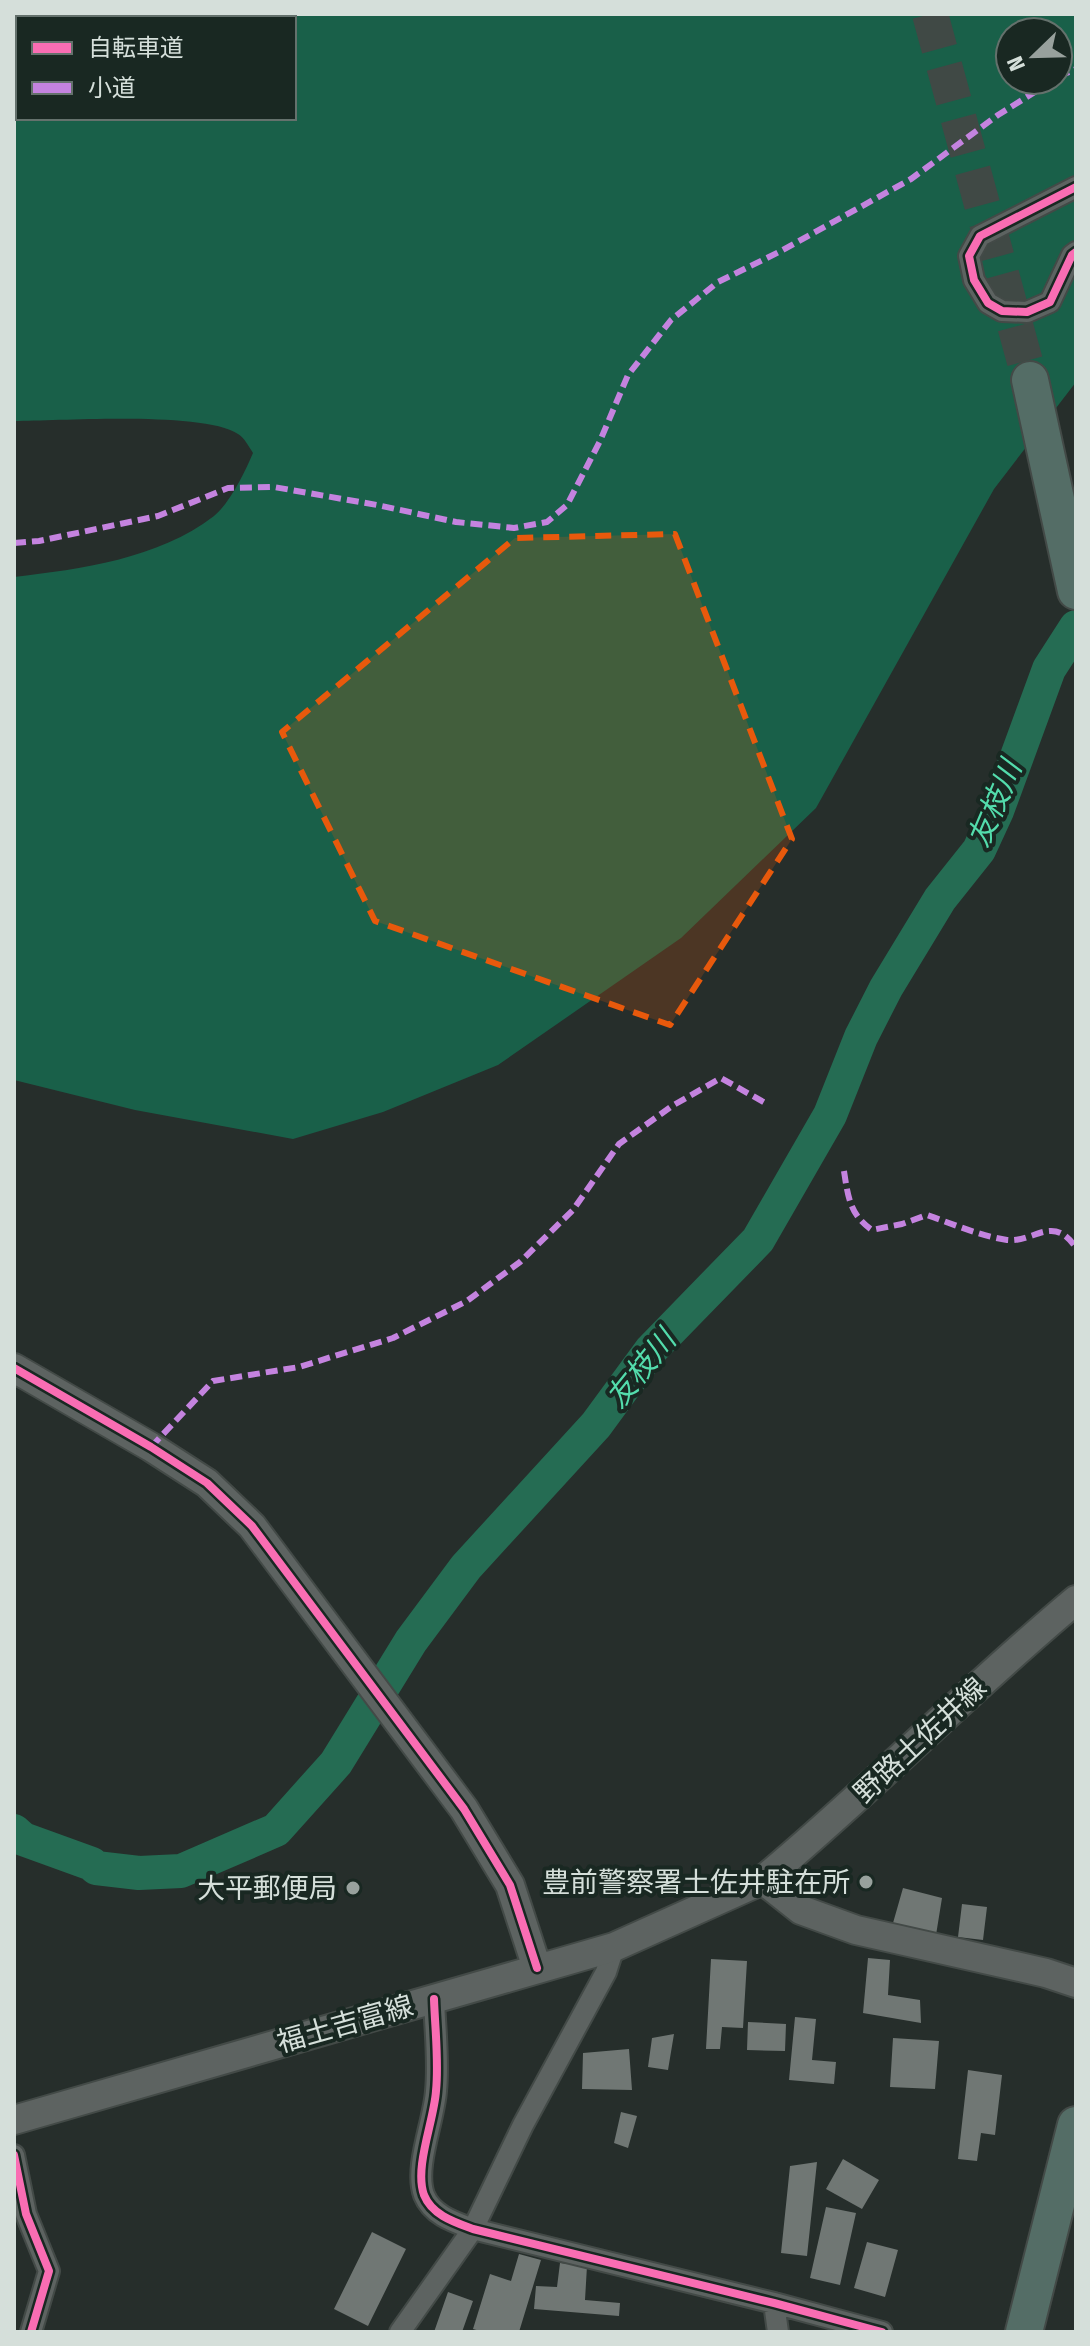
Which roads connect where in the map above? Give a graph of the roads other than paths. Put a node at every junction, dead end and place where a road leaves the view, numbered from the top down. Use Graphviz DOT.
graph roads {
  1 [pos="1076,187"];
  2 [pos="1076,252"];
  3 [pos="1030,380"];
  4 [pos="1076,591"];
  5 [pos="14,1368"];
  6 [pos="1076,1600"];
  7 [pos="763,1880"];
  8 [pos="614,1947"];
  9 [pos="537,1968"];
  10 [pos="1076,1983"];
  11 [pos="434,1999"];
  12 [pos="14,2120"];
  13 [pos="1076,2125"];
  14 [pos="14,2155"];
  15 [pos="473,2229"];
  16 [pos="774,2303"];
  17 [pos="31,2332"];
  18 [pos="400,2332"];
  19 [pos="778,2332"];
  20 [pos="882,2332"];
  21 [pos="1024,2332"];
  1 -- 2 [label="street"];
  3 -- 4 [label="highway"];
  5 -- 9 [label="main road"];
  6 -- 7 [label="main road, 野路土佐井線"];
  7 -- 8 [label="main road, 福土吉富線"];
  7 -- 10 [label="main road"];
  8 -- 9 [label="main road, 福土吉富線"];
  8 -- 15 [label="street"];
  9 -- 11 [label="main road, 福土吉富線"];
  11 -- 12 [label="main road, 福土吉富線"];
  11 -- 15 [label="street"];
  13 -- 21 [label="highway"];
  14 -- 17 [label="street"];
  15 -- 16 [label="street"];
  15 -- 18 [label="street"];
  16 -- 19 [label="street"];
  16 -- 20 [label="street"];
}
